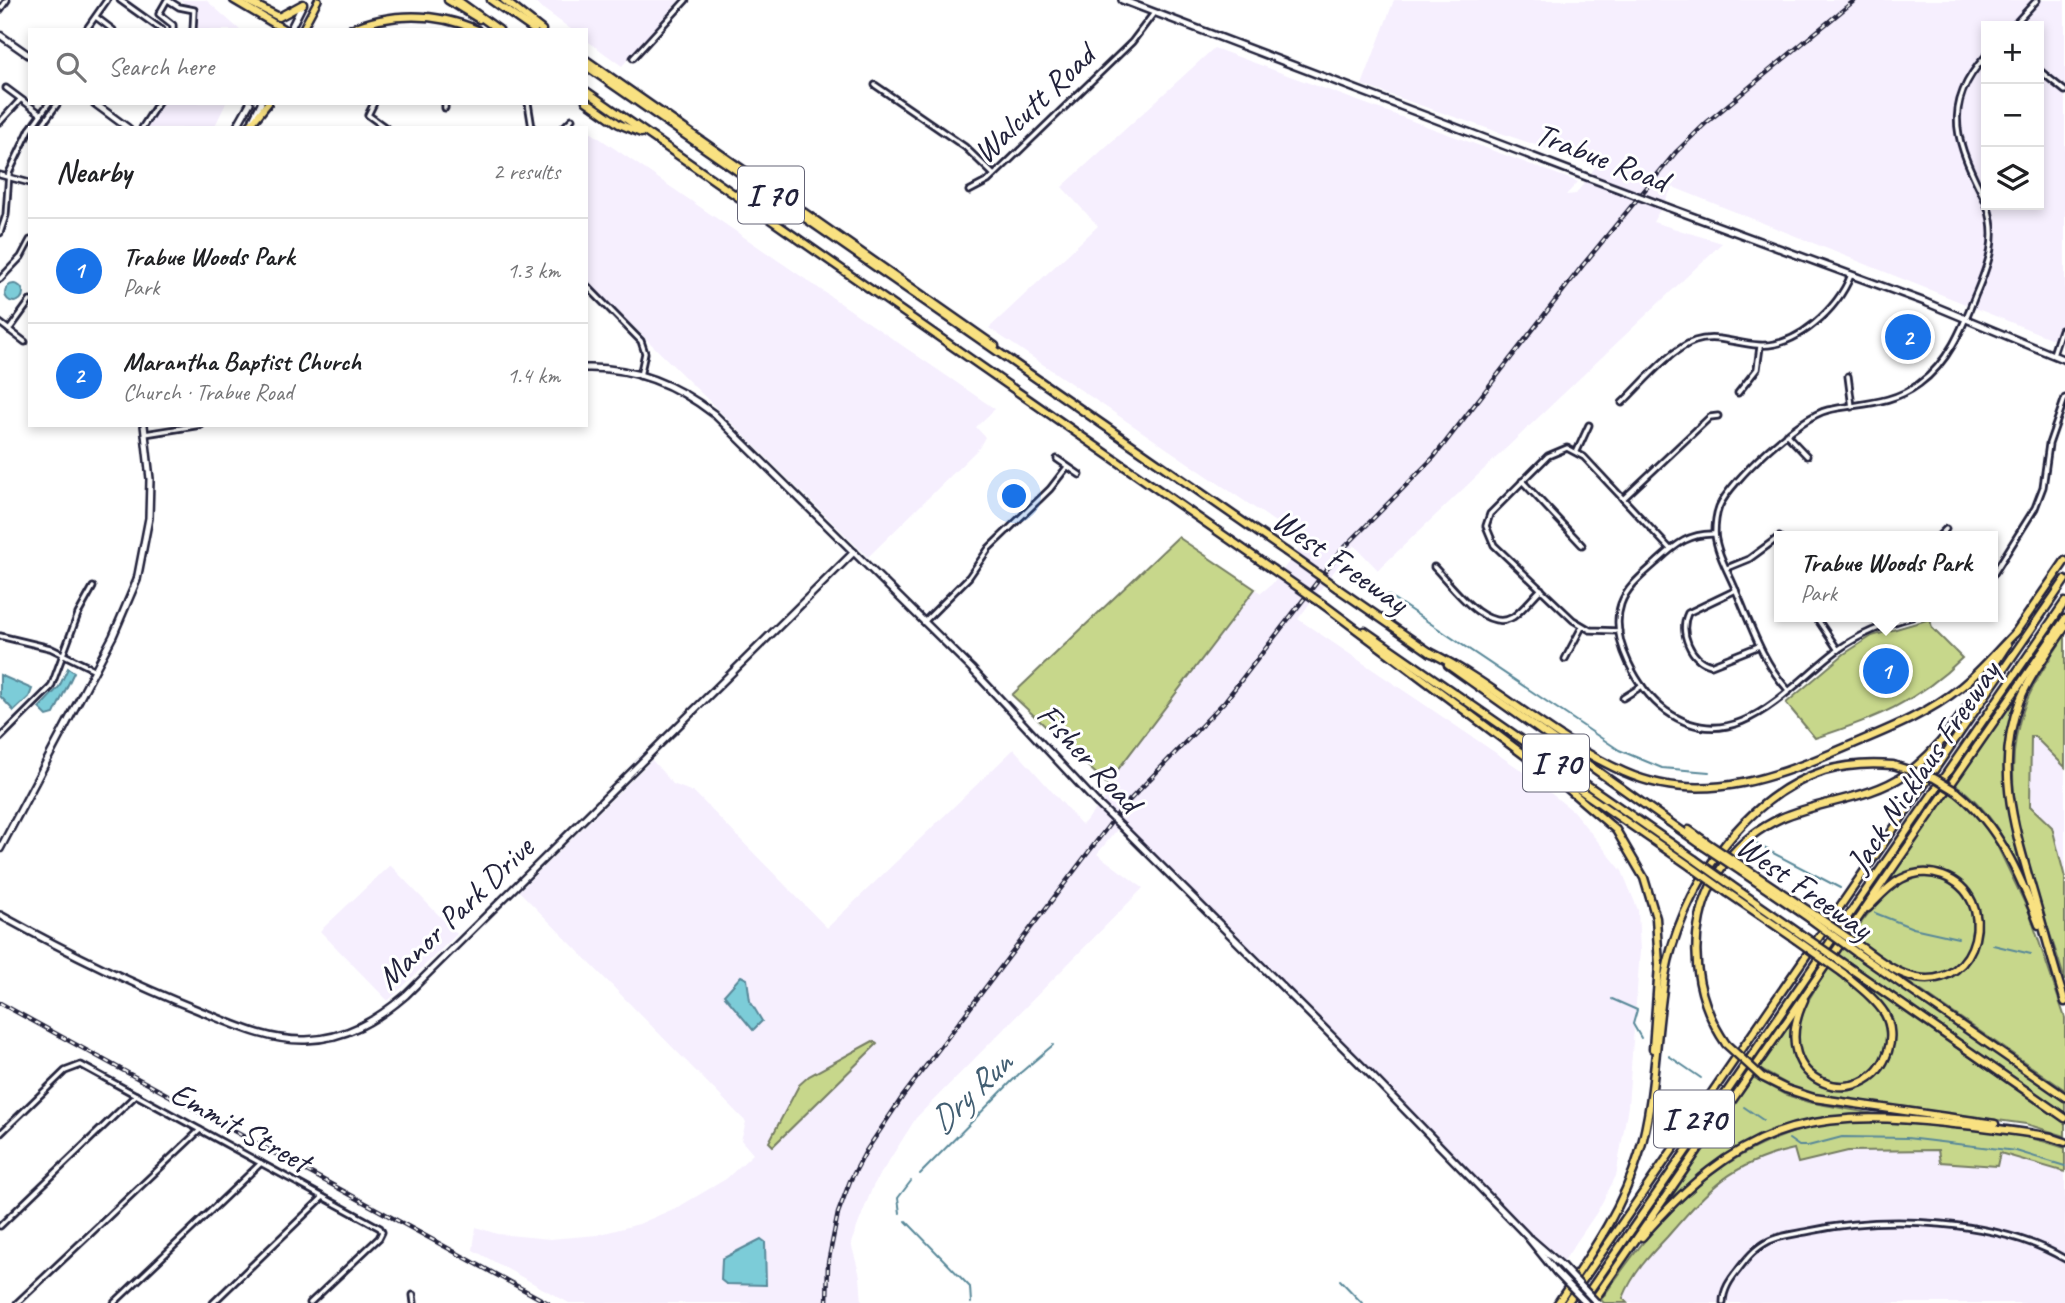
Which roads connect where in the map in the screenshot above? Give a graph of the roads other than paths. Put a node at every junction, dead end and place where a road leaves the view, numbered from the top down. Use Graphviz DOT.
graph roads {
  1 [pos="7,0"];
  2 [pos="107,0"];
  3 [pos="120,0"];
  4 [pos="168,0"];
  5 [pos="234,0"];
  6 [pos="245,0"];
  7 [pos="318,0"];
  8 [pos="448,0"];
  9 [pos="457,0"];
  10 [pos="491,0"];
  11 [pos="504,0"];
  12 [pos="686,0"];
  13 [pos="1124,0"];
  14 [pos="2037,0"];
  15 [pos="305,2"];
  16 [pos="0,10"];
  17 [pos="1154,13"];
  18 [pos="96,17"];
  19 [pos="2018,21"];
  20 [pos="492,24"];
  21 [pos="88,28"];
  22 [pos="110,28"];
  23 [pos="159,28"];
  24 [pos="173,28"];
  25 [pos="193,28"];
  26 [pos="283,28"];
  27 [pos="288,28"];
  28 [pos="303,28"];
  29 [pos="355,28"];
  30 [pos="470,28"];
  31 [pos="497,28"];
  32 [pos="531,28"];
  33 [pos="539,28"];
  34 [pos="0,35"];
  35 [pos="28,55"];
  36 [pos="633,58"];
  37 [pos="588,61"];
  38 [pos="1981,62"];
  39 [pos="588,67"];
  40 [pos="2044,74"];
  41 [pos="875,85"];
  42 [pos="6,88"];
  43 [pos="2065,91"];
  44 [pos="588,92"];
  45 [pos="20,99"];
  46 [pos="588,102"];
  47 [pos="28,105"];
  48 [pos="28,105"];
  49 [pos="48,105"];
  50 [pos="57,105"];
  51 [pos="97,105"];
  52 [pos="157,105"];
  53 [pos="249,105"];
  54 [pos="260,105"];
  55 [pos="266,105"];
  56 [pos="373,105"];
  57 [pos="528,105"];
  58 [pos="41,114"];
  59 [pos="572,119"];
  60 [pos="0,121"];
  61 [pos="32,126"];
  62 [pos="41,126"];
  63 [pos="125,126"];
  64 [pos="143,126"];
  65 [pos="237,126"];
  66 [pos="249,126"];
  67 [pos="250,126"];
  68 [pos="383,126"];
  69 [pos="532,126"];
  70 [pos="565,126"];
  71 [pos="28,133"];
  72 [pos="655,139"];
  73 [pos="28,142"];
  74 [pos="24,144"];
  75 [pos="0,175"];
  76 [pos="994,175"];
  77 [pos="9,176"];
  78 [pos="28,182"];
  79 [pos="969,191"];
  80 [pos="1981,192"];
  81 [pos="1989,210"];
  82 [pos="0,233"];
  83 [pos="28,251"];
  84 [pos="1851,275"];
  85 [pos="0,279"];
  86 [pos="588,287"];
  87 [pos="28,305"];
  88 [pos="1966,318"];
  89 [pos="0,323"];
  90 [pos="9,330"];
  91 [pos="2065,331"];
  92 [pos="25,342"];
  93 [pos="1760,346"];
  94 [pos="2053,354"];
  95 [pos="2065,360"];
  96 [pos="588,368"];
  97 [pos="1023,369"];
  98 [pos="640,376"];
  99 [pos="1848,376"];
  100 [pos="1738,393"];
  101 [pos="2065,398"];
  102 [pos="1622,403"];
  103 [pos="1852,407"];
  104 [pos="2063,407"];
  105 [pos="1718,416"];
  106 [pos="1589,425"];
  107 [pos="144,427"];
  108 [pos="189,427"];
  109 [pos="145,434"];
  110 [pos="1786,435"];
  111 [pos="1577,451"];
  112 [pos="1808,456"];
  113 [pos="1057,459"];
  114 [pos="1067,467"];
  115 [pos="1080,475"];
  116 [pos="1522,481"];
  117 [pos="1623,499"];
  118 [pos="1715,534"];
  119 [pos="1774,541"];
  120 [pos="1582,545"];
  121 [pos="1670,549"];
  122 [pos="854,552"];
  123 [pos="2065,561"];
  124 [pos="1434,567"];
  125 [pos="1727,568"];
  126 [pos="1998,568"];
  127 [pos="2065,580"];
  128 [pos="93,587"];
  129 [pos="1541,589"];
  130 [pos="1736,590"];
  131 [pos="2065,603"];
  132 [pos="1324,605"];
  133 [pos="2065,619"];
  134 [pos="925,621"];
  135 [pos="1819,622"];
  136 [pos="1897,622"];
  137 [pos="1582,626"];
  138 [pos="2065,627"];
  139 [pos="1619,631"];
  140 [pos="2017,631"];
  141 [pos="0,636"];
  142 [pos="1759,646"];
  143 [pos="1838,650"];
  144 [pos="1430,652"];
  145 [pos="65,655"];
  146 [pos="1565,659"];
  147 [pos="95,670"];
  148 [pos="1642,686"];
  149 [pos="1789,691"];
  150 [pos="1623,698"];
  151 [pos="1482,723"];
  152 [pos="0,737"];
  153 [pos="0,849"];
  154 [pos="1692,863"];
  155 [pos="0,915"];
  156 [pos="1857,919"];
  157 [pos="1859,950"];
  158 [pos="2053,963"];
  159 [pos="1845,969"];
  160 [pos="1820,973"];
  161 [pos="2065,1002"];
  162 [pos="136,1095"];
  163 [pos="2065,1097"];
  164 [pos="1648,1110"];
  165 [pos="2065,1118"];
  166 [pos="200,1130"];
  167 [pos="0,1134"];
  168 [pos="2051,1137"];
  169 [pos="2065,1142"];
  170 [pos="261,1163"];
  171 [pos="323,1197"];
  172 [pos="0,1226"];
  173 [pos="1526,1236"];
  174 [pos="1622,1259"];
  175 [pos="2065,1259"];
  176 [pos="413,1295"];
  177 [pos="17,1303"];
  178 [pos="114,1303"];
  179 [pos="213,1303"];
  180 [pos="310,1303"];
  181 [pos="414,1303"];
  182 [pos="1558,1303"];
  183 [pos="1567,1303"];
  184 [pos="1584,1303"];
  185 [pos="1595,1303"];
  186 [pos="1723,1303"];
  1 -- 16 [label="street"];
  2 -- 18 [label="street"];
  3 -- 23 [label="street"];
  4 -- 24 [label="street"];
  4 -- 25 [label="street"];
  5 -- 26 [label="highway"];
  6 -- 15 [label="highway"];
  7 -- 28 [label="main road"];
  8 -- 20 [label="highway"];
  9 -- 20 [label="highway"];
  10 -- 32 [label="highway"];
  11 -- 33 [label="highway"];
  12 -- 36 [label="street"];
  13 -- 17 [label="main road, Trabue Road"];
  14 -- 19 [label="street"];
  15 -- 27 [label="main road"];
  17 -- 76 [label="street, Walcutt Road"];
  17 -- 84 [label="main road, Trabue Road, bridge"];
  18 -- 21 [label="street"];
  18 -- 22 [label="street"];
  20 -- 31 [label="highway"];
  29 -- 30 [label="highway"];
  34 -- 35 [label="main road"];
  37 -- 97 [label="highway"];
  38 -- 80 [label="street"];
  39 -- 97 [label="highway, West Freeway / I 70"];
  40 -- 43 [label="street"];
  41 -- 76 [label="street"];
  42 -- 45 [label="street"];
  44 -- 72 [label="highway, West Freeway / I 70"];
  45 -- 48 [label="street"];
  45 -- 60 [label="street"];
  46 -- 72 [label="highway"];
  47 -- 58 [label="street"];
  49 -- 58 [label="street"];
  50 -- 62 [label="street"];
  51 -- 63 [label="main road"];
  52 -- 64 [label="street"];
  53 -- 65 [label="main road"];
  54 -- 66 [label="main road"];
  55 -- 67 [label="highway"];
  56 -- 68 [label="street"];
  57 -- 69 [label="street"];
  58 -- 61 [label="street"];
  59 -- 70 [label="street"];
  71 -- 74 [label="street"];
  72 -- 132 [label="highway, West Freeway / I 70, bridge"];
  73 -- 74 [label="street"];
  74 -- 77 [label="street"];
  75 -- 77 [label="street"];
  76 -- 79 [label="street, Walcutt Road"];
  77 -- 78 [label="street"];
  77 -- 82 [label="street"];
  81 -- 88 [label="street"];
  83 -- 85 [label="street"];
  84 -- 88 [label="main road, Trabue Road"];
  84 -- 93 [label="street"];
  86 -- 98 [label="street"];
  87 -- 90 [label="street"];
  88 -- 94 [label="main road, Trabue Road"];
  88 -- 103 [label="street"];
  89 -- 90 [label="street"];
  90 -- 92 [label="street"];
  91 -- 94 [label="street"];
  93 -- 100 [label="street"];
  93 -- 102 [label="street"];
  94 -- 95 [label="main road, Trabue Road"];
  96 -- 98 [label="main road, Fisher Road"];
  97 -- 144 [label="highway, West Freeway / I 70, bridge"];
  98 -- 122 [label="main road, Fisher Road"];
  99 -- 103 [label="street"];
  101 -- 104 [label="street"];
  103 -- 110 [label="street"];
  104 -- 126 [label="street"];
  105 -- 117 [label="street"];
  106 -- 111 [label="street"];
  107 -- 109 [label="main road"];
  108 -- 109 [label="street"];
  109 -- 147 [label="main road"];
  110 -- 112 [label="street"];
  110 -- 118 [label="street"];
  111 -- 116 [label="street"];
  111 -- 117 [label="street"];
  113 -- 114 [label="street"];
  114 -- 115 [label="street"];
  114 -- 134 [label="street"];
  116 -- 120 [label="street"];
  116 -- 129 [label="street"];
  117 -- 121 [label="street"];
  118 -- 121 [label="street"];
  118 -- 125 [label="street"];
  119 -- 125 [label="street"];
  121 -- 139 [label="street"];
  122 -- 134 [label="main road, Fisher Road"];
  122 -- 155 [label="main road, Manor Park Drive"];
  123 -- 140 [label="highway"];
  124 -- 129 [label="street"];
  125 -- 130 [label="street"];
  127 -- 183 [label="highway, Jack Nicklaus Freeway / I 270"];
  128 -- 145 [label="street"];
  129 -- 137 [label="street"];
  130 -- 142 [label="street"];
  130 -- 142 [label="street"];
  131 -- 184 [label="highway, Jack Nicklaus Freeway / I 270"];
  132 -- 151 [label="highway"];
  132 -- 154 [label="highway, West Freeway / I 70"];
  133 -- 156 [label="highway"];
  134 -- 173 [label="main road, Fisher Road, bridge"];
  135 -- 143 [label="street"];
  136 -- 143 [label="street"];
  137 -- 139 [label="street"];
  137 -- 146 [label="street"];
  138 -- 158 [label="highway"];
  139 -- 148 [label="street"];
  140 -- 144 [label="highway"];
  140 -- 168 [label="highway, bridge"];
  141 -- 145 [label="street"];
  142 -- 149 [label="street"];
  143 -- 149 [label="street"];
  144 -- 157 [label="highway, West Freeway / I 70, bridge"];
  145 -- 147 [label="street"];
  145 -- 152 [label="street"];
  147 -- 153 [label="main road"];
  148 -- 149 [label="street"];
  148 -- 150 [label="street"];
  151 -- 154 [label="highway"];
  151 -- 164 [label="highway"];
  154 -- 159 [label="highway, West Freeway / I 70, bridge"];
  156 -- 157 [label="highway"];
  156 -- 160 [label="highway"];
  157 -- 163 [label="highway, West Freeway / I 70"];
  158 -- 161 [label="highway"];
  158 -- 164 [label="highway, bridge"];
  159 -- 160 [label="highway"];
  159 -- 165 [label="highway, West Freeway / I 70"];
  160 -- 174 [label="highway"];
  162 -- 166 [label="street, Emmit Street"];
  162 -- 167 [label="street, Emmit Street"];
  162 -- 172 [label="street"];
  164 -- 182 [label="highway"];
  166 -- 170 [label="street, Emmit Street"];
  166 -- 177 [label="street"];
  168 -- 169 [label="highway"];
  168 -- 174 [label="highway"];
  170 -- 171 [label="street, Emmit Street"];
  170 -- 178 [label="street"];
  171 -- 179 [label="street"];
  171 -- 180 [label="street, Emmit Street"];
  173 -- 184 [label="main road, Fisher Road, bridge"];
  173 -- 185 [label="main road, Fisher Road, bridge"];
  174 -- 185 [label="highway"];
  175 -- 186 [label="street"];
  176 -- 181 [label="street"];
}
